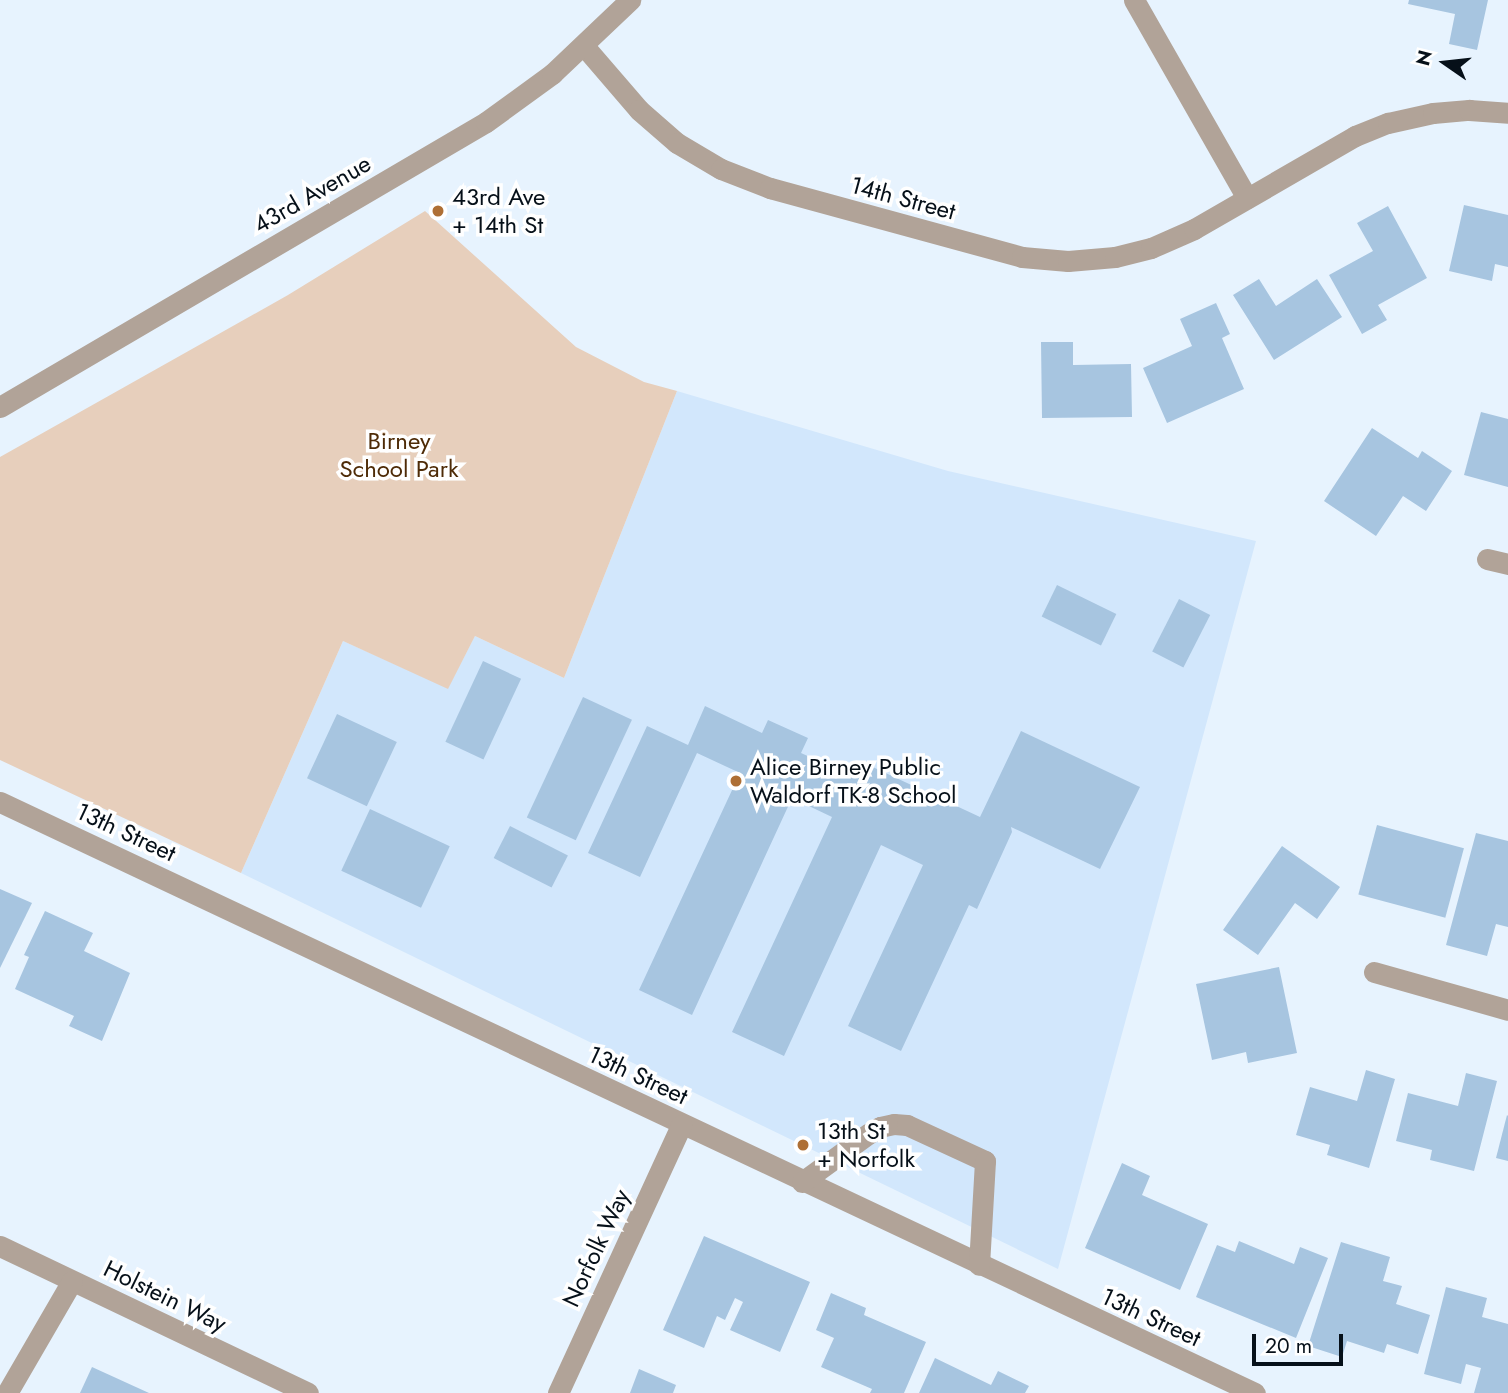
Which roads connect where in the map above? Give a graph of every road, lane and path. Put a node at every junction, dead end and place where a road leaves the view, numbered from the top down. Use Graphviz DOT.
graph roads {
  1 [pos="630,0"];
  2 [pos="1134,0"];
  3 [pos="584,46"];
  4 [pos="1508,113"];
  5 [pos="1247,198"];
  6 [pos="0,407"];
  7 [pos="0,802"];
  8 [pos="1374,972"];
  9 [pos="1508,1010"];
  10 [pos="681,1125"];
  11 [pos="802,1182"];
  12 [pos="0,1246"];
  13 [pos="979,1265"];
  14 [pos="72,1281"];
  15 [pos="7,1393"];
  16 [pos="308,1393"];
  17 [pos="558,1393"];
  18 [pos="1255,1393"];
  1 -- 3 [label="street, 43rd Avenue"];
  2 -- 5 [label="street"];
  3 -- 5 [label="street, 14th Street"];
  3 -- 6 [label="street, 43rd Avenue"];
  4 -- 5 [label="street, 14th Street"];
  7 -- 10 [label="street, 13th Street"];
  8 -- 9 [label="street"];
  10 -- 11 [label="street, 13th Street"];
  10 -- 17 [label="street, Norfolk Way"];
  11 -- 13 [label="street, 13th Street"];
  11 -- 13 [label="street"];
  12 -- 14 [label="street, Holstein Way"];
  13 -- 18 [label="street, 13th Street"];
  14 -- 15 [label="street"];
  14 -- 16 [label="street, Holstein Way"];
}
